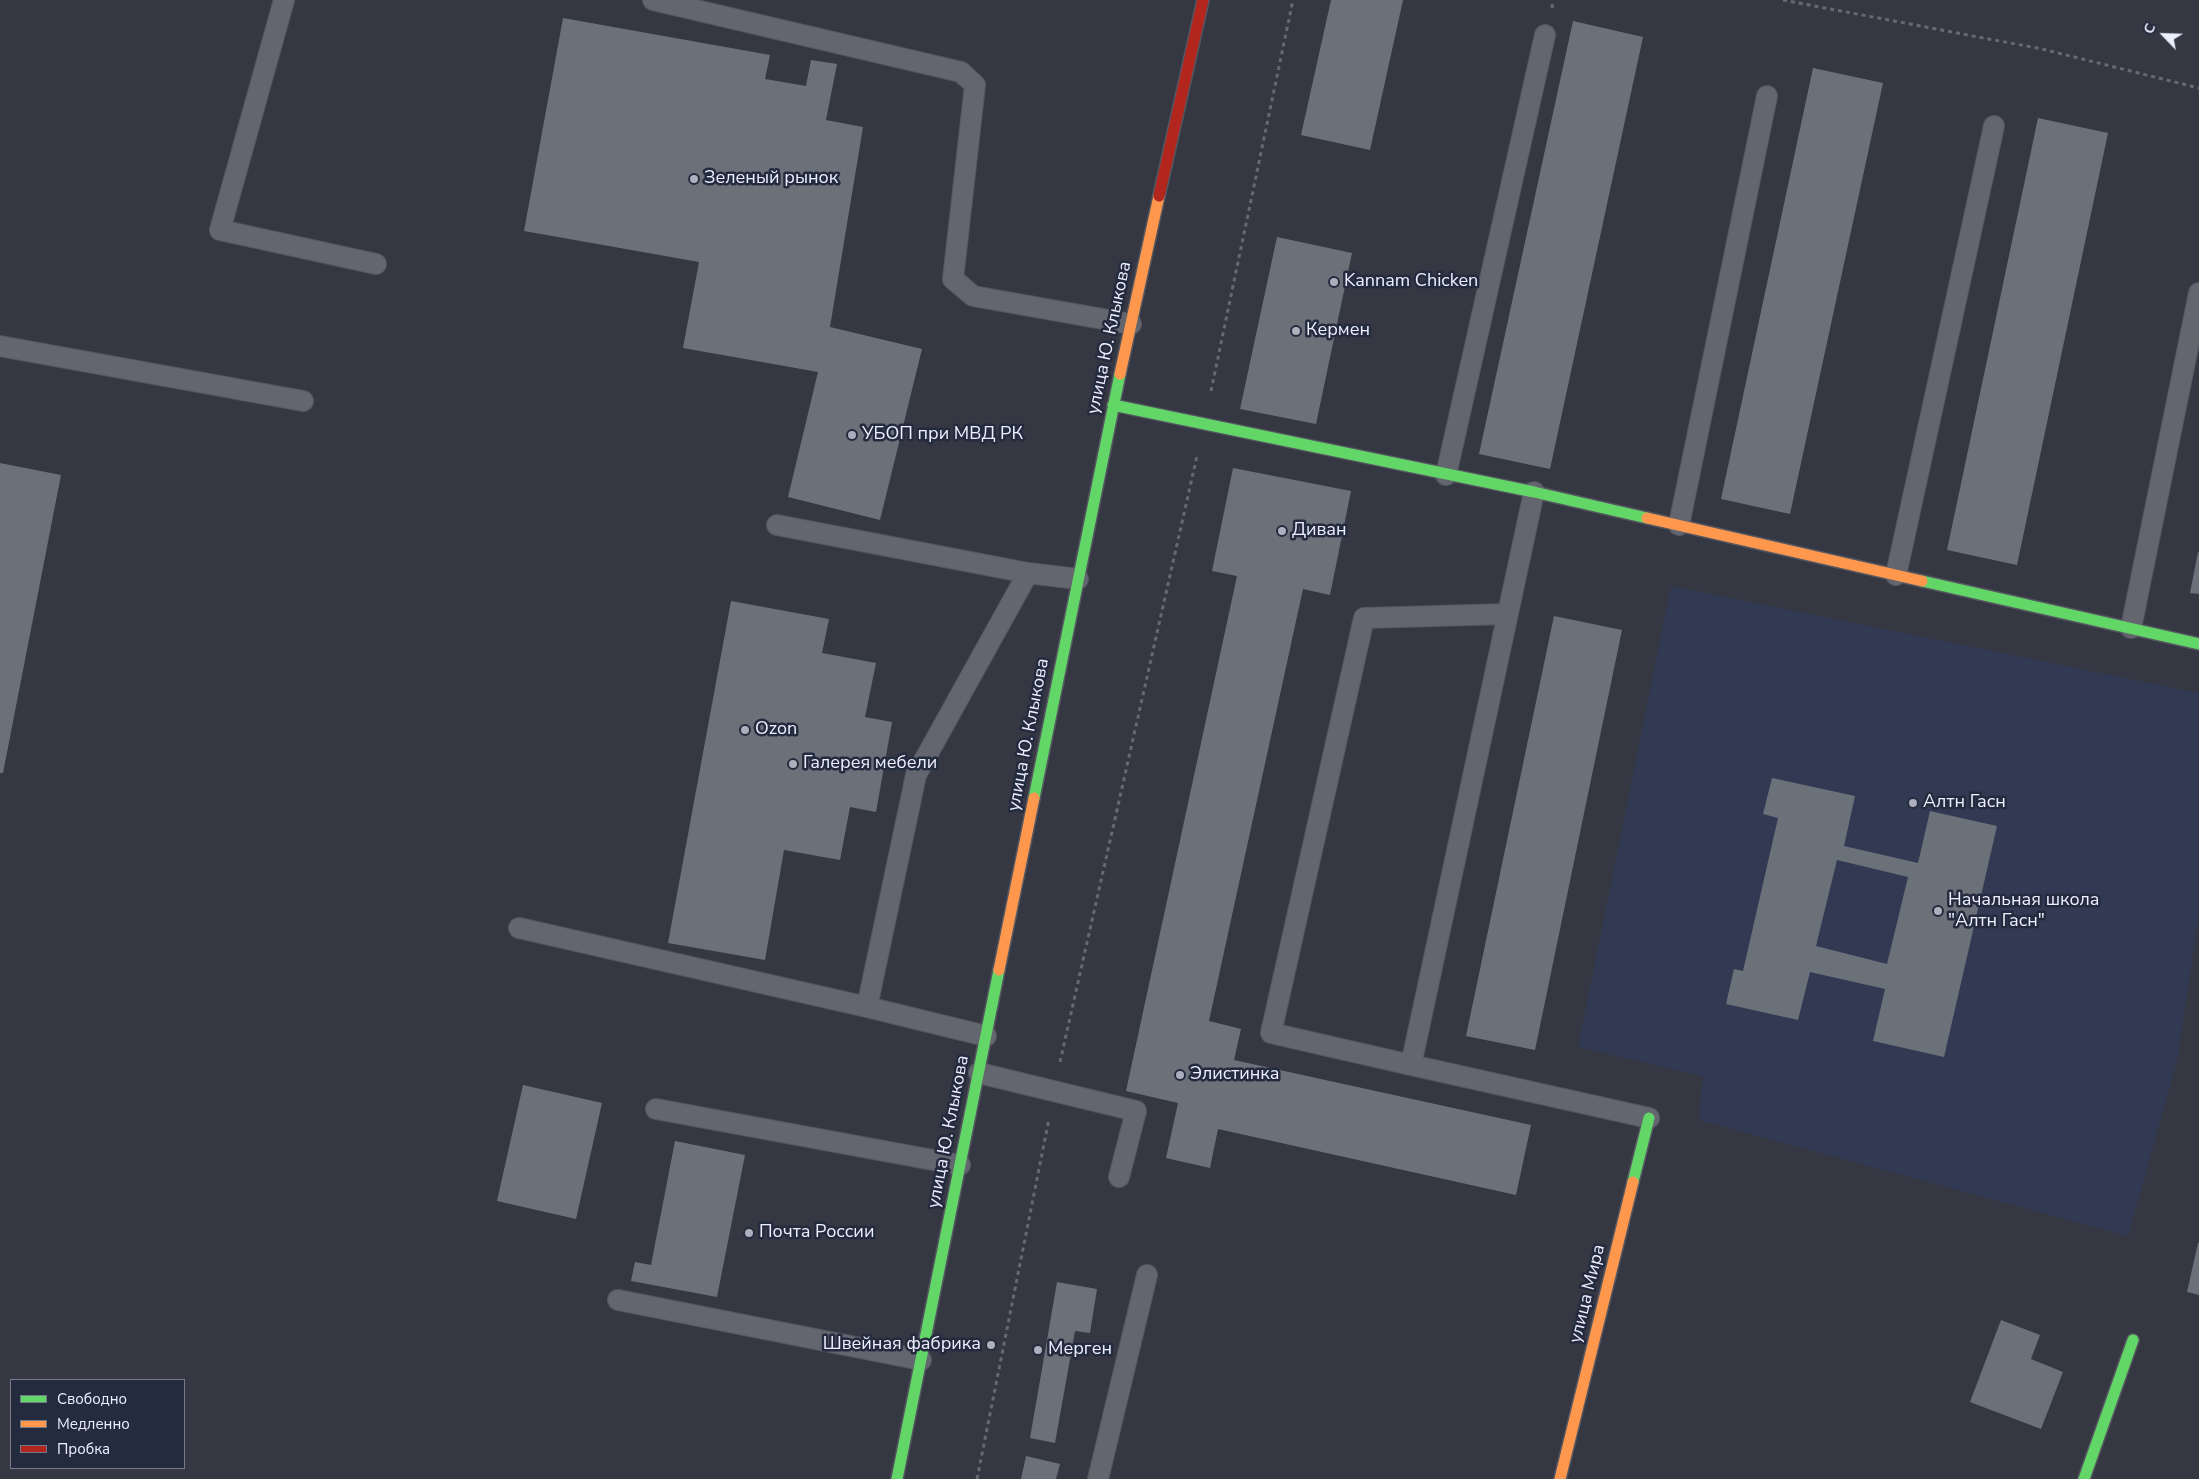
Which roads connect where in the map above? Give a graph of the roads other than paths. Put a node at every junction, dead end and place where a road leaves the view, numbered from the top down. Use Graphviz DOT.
graph roads {
  1 [pos="284,0"];
  2 [pos="653,0"];
  3 [pos="1203,0"];
  4 [pos="1546,35"];
  5 [pos="1766,96"];
  6 [pos="1994,126"];
  7 [pos="376,264"];
  8 [pos="2199,293"];
  9 [pos="1131,324"];
  10 [pos="0,346"];
  11 [pos="303,401"];
  12 [pos="1113,405"];
  13 [pos="1446,474"];
  14 [pos="1534,492"];
  15 [pos="777,525"];
  16 [pos="1679,525"];
  17 [pos="1028,572"];
  18 [pos="1896,575"];
  19 [pos="1078,579"];
  20 [pos="1508,614"];
  21 [pos="2131,628"];
  22 [pos="2199,644"];
  23 [pos="519,928"];
  24 [pos="868,1007"];
  25 [pos="986,1036"];
  26 [pos="1411,1065"];
  27 [pos="979,1073"];
  28 [pos="656,1109"];
  29 [pos="1649,1118"];
  30 [pos="960,1165"];
  31 [pos="1119,1177"];
  32 [pos="1147,1275"];
  33 [pos="618,1300"];
  34 [pos="2133,1340"];
  35 [pos="921,1360"];
  36 [pos="897,1479"];
  37 [pos="1098,1479"];
  38 [pos="1560,1479"];
  39 [pos="2084,1479"];
  1 -- 7 [label="lane"];
  2 -- 9 [label="lane"];
  3 -- 9 [label="street, улица Ю. Клыкова"];
  4 -- 13 [label="lane"];
  5 -- 16 [label="lane"];
  6 -- 18 [label="lane"];
  8 -- 21 [label="lane"];
  9 -- 12 [label="street, улица Ю. Клыкова"];
  10 -- 11 [label="lane"];
  12 -- 13 [label="street"];
  12 -- 19 [label="street, улица Ю. Клыкова"];
  13 -- 14 [label="street"];
  14 -- 16 [label="street"];
  14 -- 20 [label="lane"];
  15 -- 17 [label="lane"];
  16 -- 18 [label="street"];
  17 -- 19 [label="lane"];
  17 -- 24 [label="lane"];
  18 -- 21 [label="street"];
  19 -- 25 [label="street, улица Ю. Клыкова"];
  20 -- 26 [label="lane"];
  20 -- 26 [label="lane"];
  21 -- 22 [label="street"];
  23 -- 24 [label="lane"];
  24 -- 25 [label="lane"];
  25 -- 27 [label="street, улица Ю. Клыкова"];
  26 -- 29 [label="lane"];
  27 -- 30 [label="street, улица Ю. Клыкова"];
  27 -- 31 [label="lane"];
  28 -- 30 [label="lane"];
  29 -- 38 [label="street, улица Мира"];
  30 -- 35 [label="street, улица Ю. Клыкова"];
  32 -- 37 [label="lane"];
  33 -- 35 [label="lane"];
  34 -- 39 [label="street"];
  35 -- 36 [label="street, улица Ю. Клыкова"];
}
